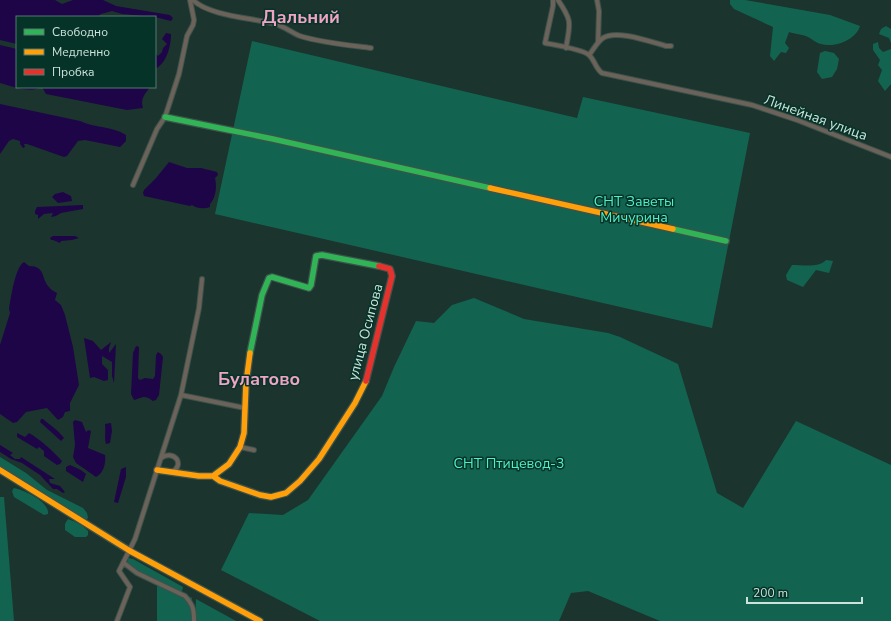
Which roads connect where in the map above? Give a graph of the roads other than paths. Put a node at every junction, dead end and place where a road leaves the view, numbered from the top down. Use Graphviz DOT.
graph roads {
  1 [pos="190,0"];
  2 [pos="193,0"];
  3 [pos="553,0"];
  4 [pos="558,0"];
  5 [pos="597,0"];
  6 [pos="598,43"];
  7 [pos="671,46"];
  8 [pos="370,48"];
  9 [pos="566,48"];
  10 [pos="589,54"];
  11 [pos="165,117"];
  12 [pos="891,157"];
  13 [pos="133,185"];
  14 [pos="726,241"];
  15 [pos="202,279"];
  16 [pos="181,395"];
  17 [pos="245,408"];
  18 [pos="240,447"];
  19 [pos="254,450"];
  20 [pos="161,459"];
  21 [pos="0,470"];
  22 [pos="157,470"];
  23 [pos="172,472"];
  24 [pos="213,476"];
  25 [pos="130,551"];
  26 [pos="124,562"];
  27 [pos="117,621"];
  28 [pos="194,621"];
  29 [pos="260,621"];
  1 -- 11 [label="street"];
  2 -- 8 [label="street"];
  3 -- 9 [label="street"];
  4 -- 9 [label="street"];
  5 -- 6 [label="street"];
  6 -- 7 [label="street"];
  6 -- 10 [label="street"];
  9 -- 10 [label="street"];
  10 -- 12 [label="street, Линейная улица"];
  11 -- 13 [label="street"];
  11 -- 14 [label="street"];
  15 -- 16 [label="street"];
  16 -- 17 [label="street"];
  16 -- 20 [label="street"];
  17 -- 18 [label="street, улица Осипова"];
  17 -- 24 [label="street, улица Осипова"];
  18 -- 19 [label="street"];
  18 -- 24 [label="street, улица Осипова"];
  20 -- 22 [label="street"];
  20 -- 23 [label="street"];
  21 -- 25 [label="street"];
  22 -- 23 [label="street, улица Осипова"];
  22 -- 25 [label="street"];
  23 -- 24 [label="street, улица Осипова"];
  25 -- 26 [label="street"];
  25 -- 29 [label="street"];
  26 -- 27 [label="street"];
  26 -- 28 [label="street"];
}
